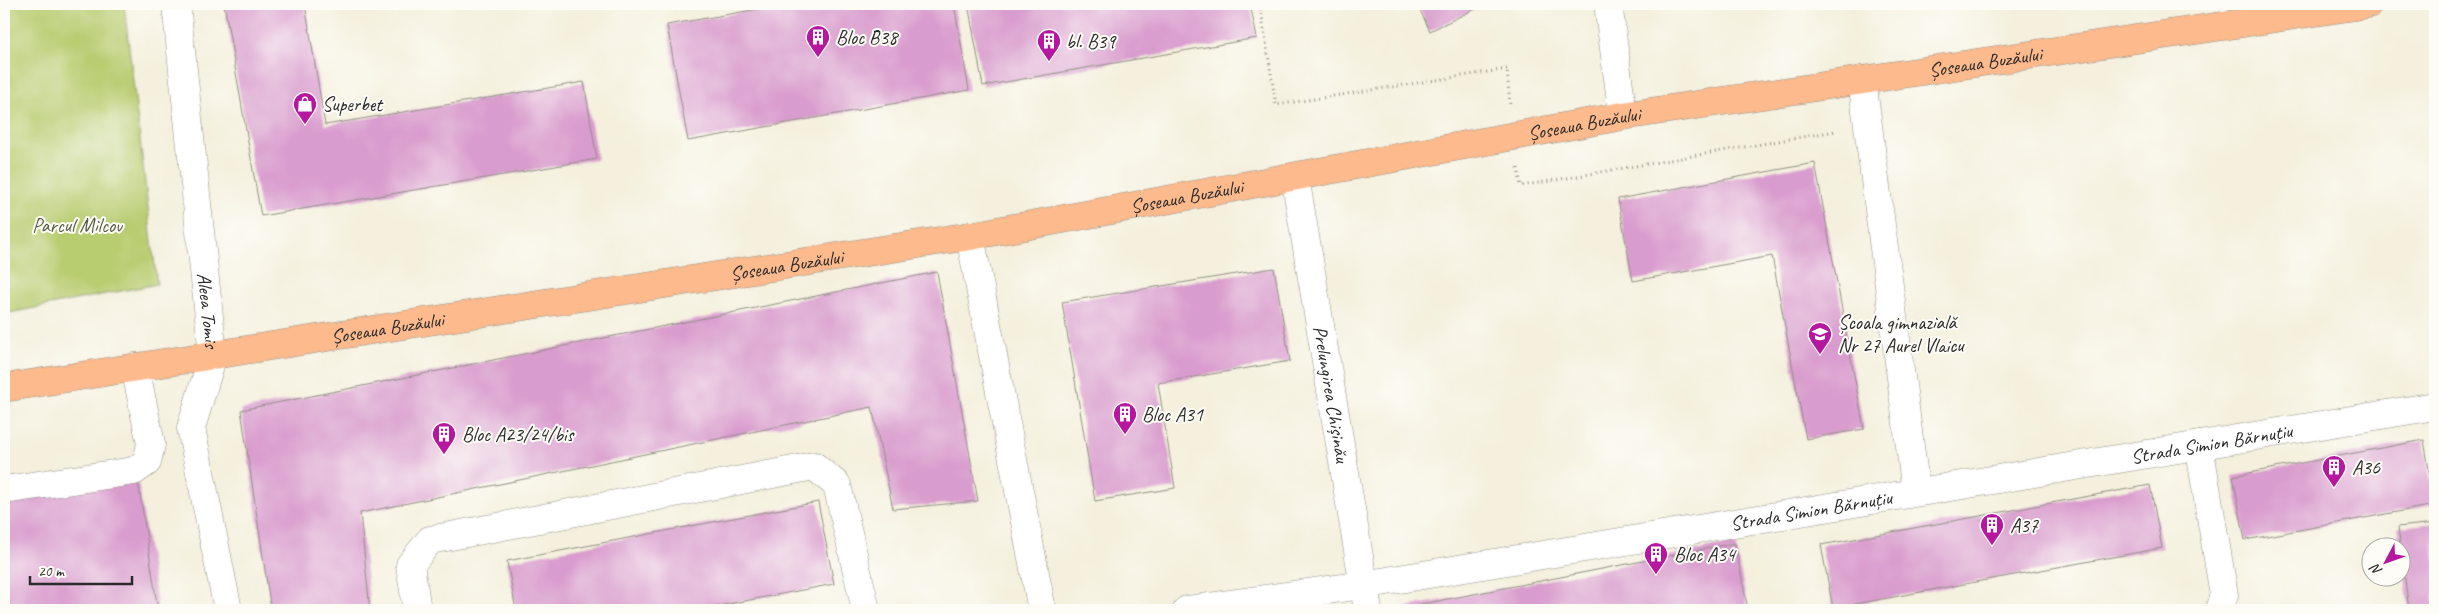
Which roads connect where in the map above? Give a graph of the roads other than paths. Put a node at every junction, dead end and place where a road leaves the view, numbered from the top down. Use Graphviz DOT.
graph roads {
  1 [pos="176,4"];
  2 [pos="1608,4"];
  3 [pos="2369,4"];
  4 [pos="1862,80"];
  5 [pos="1623,116"];
  6 [pos="1295,177"];
  7 [pos="970,236"];
  8 [pos="213,355"];
  9 [pos="135,367"];
  10 [pos="4,388"];
  11 [pos="2435,406"];
  12 [pos="2199,445"];
  13 [pos="4,490"];
  14 [pos="1916,492"];
  15 [pos="1365,598"];
  16 [pos="228,610"];
  17 [pos="417,610"];
  18 [pos="866,610"];
  19 [pos="1042,610"];
  20 [pos="1187,610"];
  21 [pos="2219,610"];
  1 -- 8 [label="street, Aleea Tomis"];
  2 -- 5 [label="street"];
  3 -- 4 [label="main road, Șoseaua Buzăului"];
  4 -- 5 [label="main road, Șoseaua Buzăului"];
  4 -- 14 [label="street"];
  5 -- 6 [label="main road, Șoseaua Buzăului"];
  6 -- 7 [label="main road, Șoseaua Buzăului"];
  6 -- 15 [label="street, Prelungirea Chișinău"];
  7 -- 8 [label="main road, Șoseaua Buzăului"];
  7 -- 19 [label="street"];
  8 -- 9 [label="main road, Șoseaua Buzăului"];
  8 -- 16 [label="street, Aleea Tomis"];
  9 -- 10 [label="main road, Șoseaua Buzăului"];
  9 -- 13 [label="street"];
  11 -- 12 [label="street, Strada Simion Bărnuțiu"];
  12 -- 14 [label="street, Strada Simion Bărnuțiu"];
  12 -- 21 [label="street"];
  14 -- 15 [label="street, Strada Simion Bărnuțiu"];
  15 -- 20 [label="street, Strada Simion Bărnuțiu"];
  17 -- 18 [label="street"];
}
